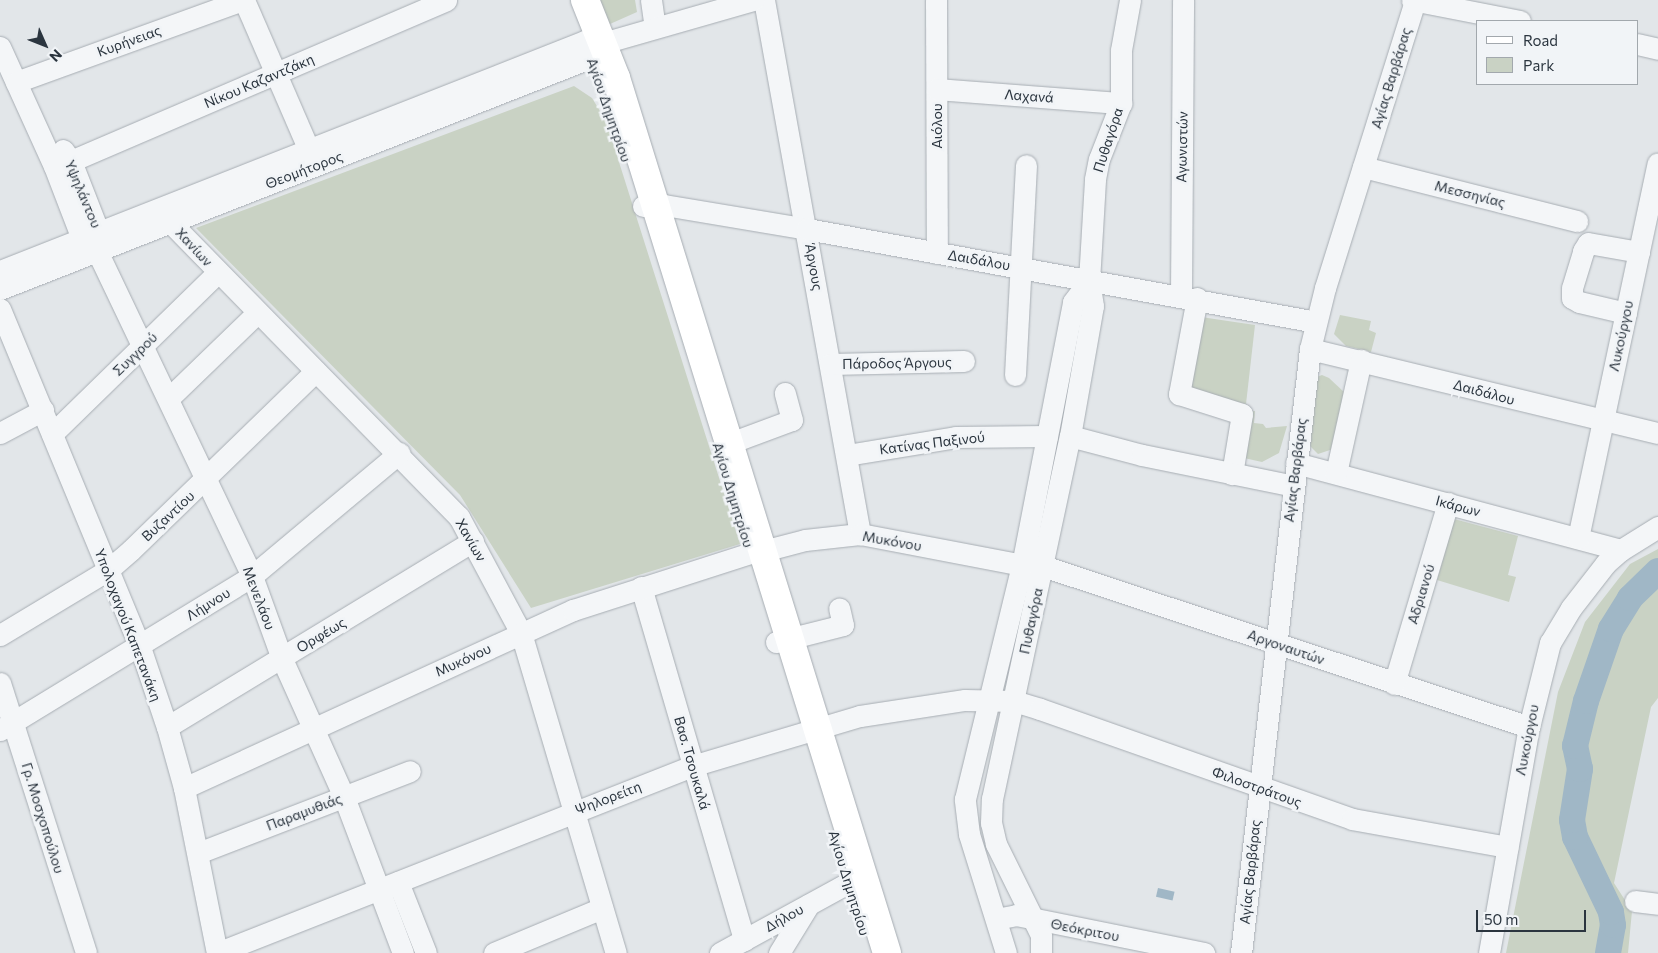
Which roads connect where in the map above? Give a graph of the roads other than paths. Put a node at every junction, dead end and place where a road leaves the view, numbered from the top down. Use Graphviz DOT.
graph roads {
  1 [pos="243,0"];
  2 [pos="446,0"];
  3 [pos="568,0"];
  4 [pos="585,0"];
  5 [pos="651,0"];
  6 [pos="753,0"];
  7 [pos="764,0"];
  8 [pos="936,0"];
  9 [pos="1130,0"];
  10 [pos="1183,0"];
  11 [pos="1414,0"];
  12 [pos="1515,20"];
  13 [pos="654,28"];
  14 [pos="1638,44"];
  15 [pos="0,46"];
  16 [pos="593,47"];
  17 [pos="1658,49"];
  18 [pos="278,74"];
  19 [pos="12,78"];
  20 [pos="937,89"];
  21 [pos="1121,103"];
  22 [pos="309,150"];
  23 [pos="71,161"];
  24 [pos="1658,163"];
  25 [pos="1026,166"];
  26 [pos="1363,167"];
  27 [pos="649,206"];
  28 [pos="1577,220"];
  29 [pos="170,222"];
  30 [pos="807,229"];
  31 [pos="93,241"];
  32 [pos="937,252"];
  33 [pos="1639,252"];
  34 [pos="1021,267"];
  35 [pos="0,271"];
  36 [pos="217,272"];
  37 [pos="1089,281"];
  38 [pos="0,289"];
  39 [pos="1189,296"];
  40 [pos="0,309"];
  41 [pos="257,313"];
  42 [pos="1626,313"];
  43 [pos="1316,322"];
  44 [pos="142,346"];
  45 [pos="1310,349"];
  46 [pos="1361,360"];
  47 [pos="964,362"];
  48 [pos="830,364"];
  49 [pos="316,372"];
  50 [pos="1015,374"];
  51 [pos="785,393"];
  52 [pos="169,398"];
  53 [pos="43,410"];
  54 [pos="1604,421"];
  55 [pos="0,433"];
  56 [pos="52,434"];
  57 [pos="1658,434"];
  58 [pos="1047,436"];
  59 [pos="1070,436"];
  60 [pos="730,442"];
  61 [pos="398,453"];
  62 [pos="847,455"];
  63 [pos="1296,463"];
  64 [pos="1336,472"];
  65 [pos="1232,474"];
  66 [pos="207,478"];
  67 [pos="1294,486"];
  68 [pos="1448,503"];
  69 [pos="1658,527"];
  70 [pos="860,534"];
  71 [pos="1578,538"];
  72 [pos="473,541"];
  73 [pos="1621,550"];
  74 [pos="757,552"];
  75 [pos="1033,566"];
  76 [pos="108,570"];
  77 [pos="252,576"];
  78 [pos="641,587"];
  79 [pos="839,608"];
  80 [pos="521,633"];
  81 [pos="0,635"];
  82 [pos="784,640"];
  83 [pos="1274,644"];
  84 [pos="140,647"];
  85 [pos="282,659"];
  86 [pos="0,683"];
  87 [pos="1394,684"];
  88 [pos="990,700"];
  89 [pos="1014,701"];
  90 [pos="6,726"];
  91 [pos="167,727"];
  92 [pos="1529,727"];
  93 [pos="810,729"];
  94 [pos="314,730"];
  95 [pos="692,766"];
  96 [pos="410,771"];
  97 [pos="184,788"];
  98 [pos="1260,788"];
  99 [pos="344,797"];
  100 [pos="574,810"];
  101 [pos="1507,847"];
  102 [pos="198,853"];
  103 [pos="398,882"];
  104 [pos="848,883"];
  105 [pos="378,889"];
  106 [pos="1635,901"];
  107 [pos="809,904"];
  108 [pos="1658,904"];
  109 [pos="602,908"];
  110 [pos="996,919"];
  111 [pos="1034,920"];
  112 [pos="744,940"];
  113 [pos="86,953"];
  114 [pos="217,953"];
  115 [pos="403,953"];
  116 [pos="426,953"];
  117 [pos="494,953"];
  118 [pos="616,953"];
  119 [pos="720,953"];
  120 [pos="779,953"];
  121 [pos="870,953"];
  122 [pos="887,953"];
  123 [pos="1006,953"];
  124 [pos="1040,953"];
  125 [pos="1204,953"];
  126 [pos="1241,953"];
  127 [pos="1489,953"];
  1 -- 18 [label="street"];
  1 -- 19 [label="street, Κυρήνειας"];
  2 -- 18 [label="street, Νίκου Καζαντζάκη"];
  3 -- 16 [label="main road"];
  4 -- 16 [label="main road"];
  5 -- 13 [label="street"];
  6 -- 13 [label="street, Θεομήτορος"];
  7 -- 30 [label="street, Άργους"];
  8 -- 20 [label="street, Αιόλου"];
  9 -- 21 [label="street, Πυθαγόρα"];
  10 -- 39 [label="street, Αγωνιστών"];
  11 -- 12 [label="street"];
  11 -- 26 [label="street, Αγίας Βαρβάρας"];
  13 -- 16 [label="street, Θεομήτορος"];
  14 -- 17 [label="street"];
  15 -- 19 [label="street, Υψηλάντου"];
  16 -- 22 [label="street, Θεομήτορος"];
  16 -- 27 [label="main road, Αγίου Δημητρίου"];
  16 -- 29 [label="street, Θεομήτορος"];
  18 -- 22 [label="street"];
  18 -- 23 [label="street, Νίκου Καζαντζάκη"];
  19 -- 23 [label="street, Υψηλάντου"];
  19 -- 31 [label="street, Υψηλάντου"];
  20 -- 21 [label="street, Λαχανά"];
  20 -- 32 [label="street, Αιόλου"];
  21 -- 37 [label="street, Πυθαγόρα"];
  22 -- 31 [label="street, Θεομήτορος"];
  23 -- 31 [label="street, Υψηλάντου"];
  24 -- 33 [label="street, Λυκούργου"];
  25 -- 34 [label="street"];
  26 -- 28 [label="street, Μεσσηνίας"];
  26 -- 43 [label="street, Αγίας Βαρβάρας"];
  27 -- 30 [label="street, Δαιδάλου"];
  27 -- 60 [label="main road, Αγίου Δημητρίου"];
  27 -- 74 [label="main road, Αγίου Δημητρίου"];
  29 -- 31 [label="street, Θεομήτορος"];
  29 -- 36 [label="street, Χανίων"];
  30 -- 32 [label="street, Δαιδάλου"];
  30 -- 48 [label="street, Άργους"];
  31 -- 35 [label="street, Θεομήτορος"];
  31 -- 38 [label="street, Θεομήτορος"];
  31 -- 44 [label="street, Μενελάου"];
  32 -- 34 [label="street, Δαιδάλου"];
  33 -- 42 [label="street, Λυκούργου"];
  33 -- 42 [label="street"];
  34 -- 37 [label="street, Δαιδάλου"];
  34 -- 50 [label="street"];
  36 -- 41 [label="street, Χανίων"];
  36 -- 44 [label="street, Συγγρού"];
  37 -- 39 [label="street, Δαιδάλου"];
  37 -- 58 [label="street, Πυθαγόρα"];
  37 -- 59 [label="street, Πυθαγόρα"];
  39 -- 43 [label="street, Δαιδάλου"];
  39 -- 65 [label="street, Αγωνιστών"];
  40 -- 53 [label="street, Υπολοχαγού Καπετανάκη"];
  41 -- 49 [label="street, Χανίων"];
  41 -- 52 [label="street"];
  42 -- 54 [label="street, Λυκούργου"];
  43 -- 45 [label="street, Αγίας Βαρβάρας"];
  44 -- 52 [label="street, Μενελάου"];
  44 -- 56 [label="street, Συγγρού"];
  45 -- 46 [label="street, Δαιδάλου"];
  45 -- 63 [label="street, Αγίας Βαρβάρας"];
  46 -- 54 [label="street, Δαιδάλου"];
  46 -- 64 [label="street"];
  47 -- 48 [label="street, Πάροδος Άργους"];
  48 -- 62 [label="street, Άργους"];
  49 -- 61 [label="street, Χανίων"];
  49 -- 66 [label="street, Βυζαντίου"];
  51 -- 60 [label="street"];
  52 -- 66 [label="street, Μενελάου"];
  53 -- 55 [label="street"];
  53 -- 56 [label="street, Υπολοχαγού Καπετανάκη"];
  54 -- 57 [label="street, Δαιδάλου"];
  54 -- 71 [label="street, Λυκούργου"];
  56 -- 76 [label="street, Υπολοχαγού Καπετανάκη"];
  58 -- 62 [label="street, Κατίνας Παξινού"];
  58 -- 75 [label="street, Πυθαγόρα"];
  59 -- 65 [label="street"];
  59 -- 75 [label="street, Πυθαγόρα"];
  60 -- 74 [label="main road, Αγίου Δημητρίου"];
  61 -- 72 [label="street, Χανίων"];
  61 -- 77 [label="street, Λήμνου"];
  62 -- 70 [label="street, Άργους"];
  63 -- 64 [label="street, Ικάρων"];
  63 -- 67 [label="street, Αγίας Βαρβάρας"];
  64 -- 68 [label="street, Ικάρων"];
  65 -- 67 [label="street"];
  66 -- 76 [label="street, Βυζαντίου"];
  66 -- 77 [label="street, Μενελάου"];
  67 -- 83 [label="street, Αγίας Βαρβάρας"];
  68 -- 71 [label="street, Ικάρων"];
  68 -- 87 [label="street, Αδριανού"];
  69 -- 73 [label="street, Λυκούργου"];
  70 -- 74 [label="street, Μυκόνου"];
  70 -- 75 [label="street, Μυκόνου"];
  71 -- 73 [label="street, Ικάρων"];
  72 -- 80 [label="street, Χανίων"];
  72 -- 85 [label="street, Ορφέως"];
  73 -- 92 [label="street, Λυκούργου"];
  74 -- 78 [label="street, Μυκόνου"];
  74 -- 82 [label="main road, Αγίου Δημητρίου"];
  75 -- 83 [label="street, Αργοναυτών"];
  75 -- 88 [label="street, Πυθαγόρα"];
  75 -- 89 [label="street, Πυθαγόρα"];
  76 -- 81 [label="street, Βυζαντίου"];
  76 -- 84 [label="street, Υπολοχαγού Καπετανάκη"];
  77 -- 84 [label="street, Λήμνου"];
  77 -- 85 [label="street, Μενελάου"];
  78 -- 80 [label="street, Μυκόνου"];
  78 -- 95 [label="street, Βασ. Τσουκαλά"];
  79 -- 82 [label="street"];
  80 -- 94 [label="street, Μυκόνου"];
  80 -- 100 [label="street, Χανίων"];
  82 -- 93 [label="main road, Αγίου Δημητρίου"];
  83 -- 87 [label="street, Αργοναυτών"];
  83 -- 98 [label="street, Αγίας Βαρβάρας"];
  84 -- 90 [label="street, Λήμνου"];
  84 -- 91 [label="street, Υπολοχαγού Καπετανάκη"];
  85 -- 91 [label="street, Ορφέως"];
  85 -- 94 [label="street, Μενελάου"];
  86 -- 90 [label="street, Γρ. Μοσχοπούλου"];
  87 -- 92 [label="street, Αργοναυτών"];
  88 -- 89 [label="street, Ψηλορείτη"];
  88 -- 93 [label="street, Ψηλορείτη"];
  88 -- 110 [label="street, Πυθαγόρα"];
  89 -- 98 [label="street, Φιλοστράτους"];
  89 -- 111 [label="street, Πυθαγόρα"];
  90 -- 113 [label="street, Γρ. Μοσχοπούλου"];
  91 -- 97 [label="street, Υπολοχαγού Καπετανάκη"];
  92 -- 101 [label="street, Λυκούργου"];
  93 -- 95 [label="street, Ψηλορείτη"];
  93 -- 104 [label="main road, Αγίου Δημητρίου"];
  93 -- 122 [label="main road, Αγίου Δημητρίου"];
  94 -- 97 [label="street, Μυκόνου"];
  94 -- 99 [label="street, Μενελάου"];
  95 -- 100 [label="street, Ψηλορείτη"];
  95 -- 112 [label="street, Βασ. Τσουκαλά"];
  96 -- 99 [label="street, Παραμυθιάς"];
  97 -- 102 [label="street, Υπολοχαγού Καπετανάκη"];
  98 -- 101 [label="street, Φιλοστράτους"];
  98 -- 126 [label="street, Αγίας Βαρβάρας"];
  99 -- 102 [label="street, Παραμυθιάς"];
  99 -- 105 [label="street, Μενελάου"];
  100 -- 103 [label="street, Ψηλορείτη"];
  100 -- 109 [label="street, Χανίων"];
  101 -- 127 [label="street, Λυκούργου"];
  102 -- 114 [label="street, Υπολοχαγού Καπετανάκη"];
  103 -- 105 [label="street, Ψηλορείτη"];
  103 -- 116 [label="street"];
  104 -- 107 [label="street, Δήλου"];
  104 -- 121 [label="main road, Αγίου Δημητρίου"];
  105 -- 114 [label="street, Ψηλορείτη"];
  105 -- 115 [label="street, Μενελάου"];
  106 -- 108 [label="street"];
  107 -- 112 [label="street, Δήλου"];
  107 -- 120 [label="street"];
  109 -- 117 [label="street"];
  109 -- 118 [label="street, Χανίων"];
  110 -- 111 [label="street, Θεόκριτου"];
  110 -- 123 [label="street, Πυθαγόρα"];
  111 -- 124 [label="street, Πυθαγόρα"];
  111 -- 125 [label="street, Θεόκριτου"];
  112 -- 119 [label="street, Δήλου"];
}
